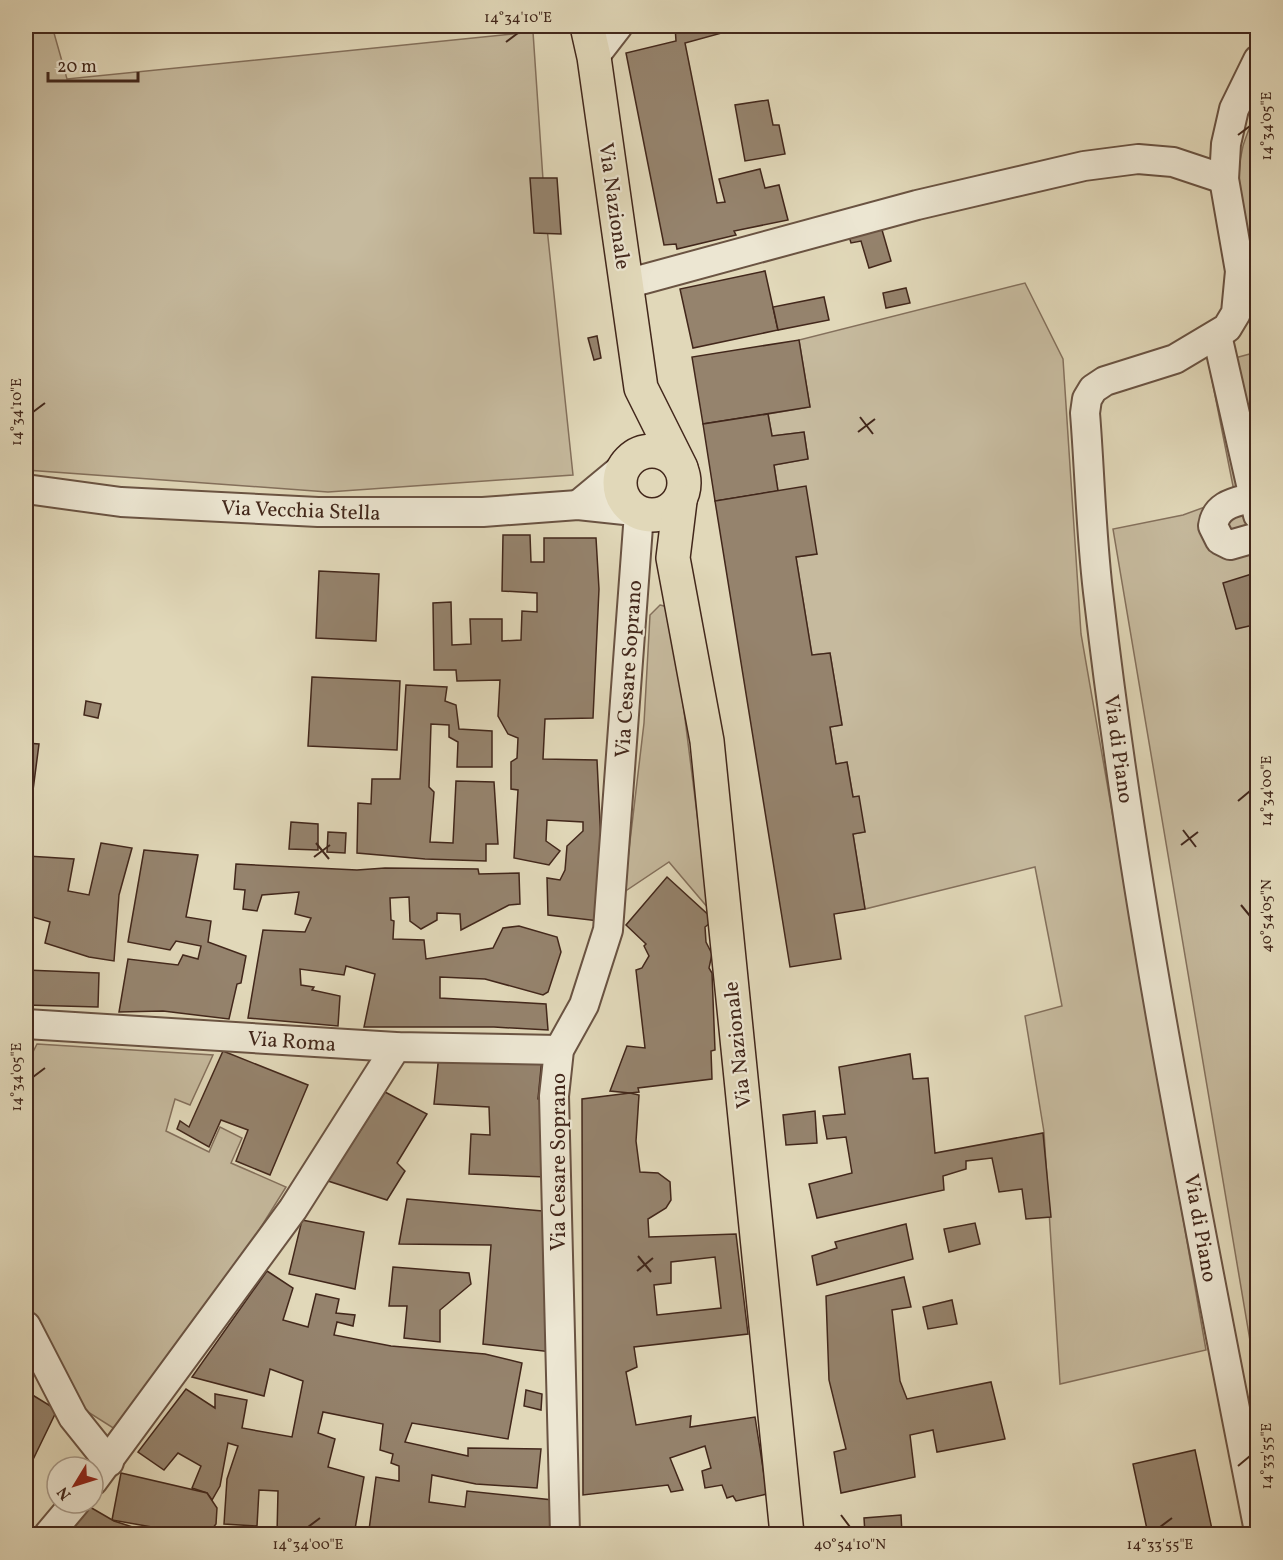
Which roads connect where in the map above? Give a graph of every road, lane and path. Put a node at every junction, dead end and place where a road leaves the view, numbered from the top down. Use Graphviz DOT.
graph roads {
  1 [pos="587,26"];
  2 [pos="618,26"];
  3 [pos="594,57"];
  4 [pos="1257,60"];
  5 [pos="1224,179"];
  6 [pos="626,284"];
  7 [pos="1217,335"];
  8 [pos="641,388"];
  9 [pos="625,466"];
  10 [pos="681,468"];
  11 [pos="26,489"];
  12 [pos="680,501"];
  13 [pos="578,505"];
  14 [pos="1256,506"];
  15 [pos="639,513"];
  16 [pos="1257,537"];
  17 [pos="673,558"];
  18 [pos="26,1024"];
  19 [pos="396,1047"];
  20 [pos="559,1050"];
  21 [pos="26,1326"];
  22 [pos="92,1455"];
  23 [pos="105,1467"];
  24 [pos="65,1515"];
  25 [pos="1257,1526"];
  26 [pos="49,1534"];
  27 [pos="565,1534"];
  28 [pos="787,1534"];
  1 -- 3 [label="main road, Via Nazionale"];
  2 -- 3 [label="street"];
  3 -- 6 [label="main road, Via Nazionale"];
  4 -- 5 [label="street, Via di Piano"];
  5 -- 6 [label="street"];
  5 -- 7 [label="street, Via di Piano"];
  6 -- 8 [label="main road, Via Nazionale"];
  7 -- 14 [label="street"];
  7 -- 25 [label="street, Via di Piano"];
  8 -- 9 [label="main road, Via Nazionale"];
  8 -- 10 [label="main road, Via Nazionale"];
  9 -- 10 [label="main road"];
  9 -- 13 [label="street"];
  9 -- 15 [label="main road, Via Nazionale"];
  10 -- 12 [label="main road, Via Nazionale"];
  11 -- 13 [label="street, Via Vecchia Stella"];
  12 -- 15 [label="main road"];
  12 -- 17 [label="main road, Via Nazionale"];
  13 -- 15 [label="street, Via Vecchia Stella"];
  14 -- 16 [label="street"];
  15 -- 17 [label="main road, Via Nazionale"];
  15 -- 20 [label="street, Via Cesare Soprano"];
  17 -- 28 [label="main road, Via Nazionale"];
  18 -- 19 [label="street, Via Roma"];
  19 -- 20 [label="street, Via Roma"];
  19 -- 23 [label="street"];
  20 -- 27 [label="street, Via Cesare Soprano"];
  21 -- 22 [label="street"];
  24 -- 26 [label="street"];
}
